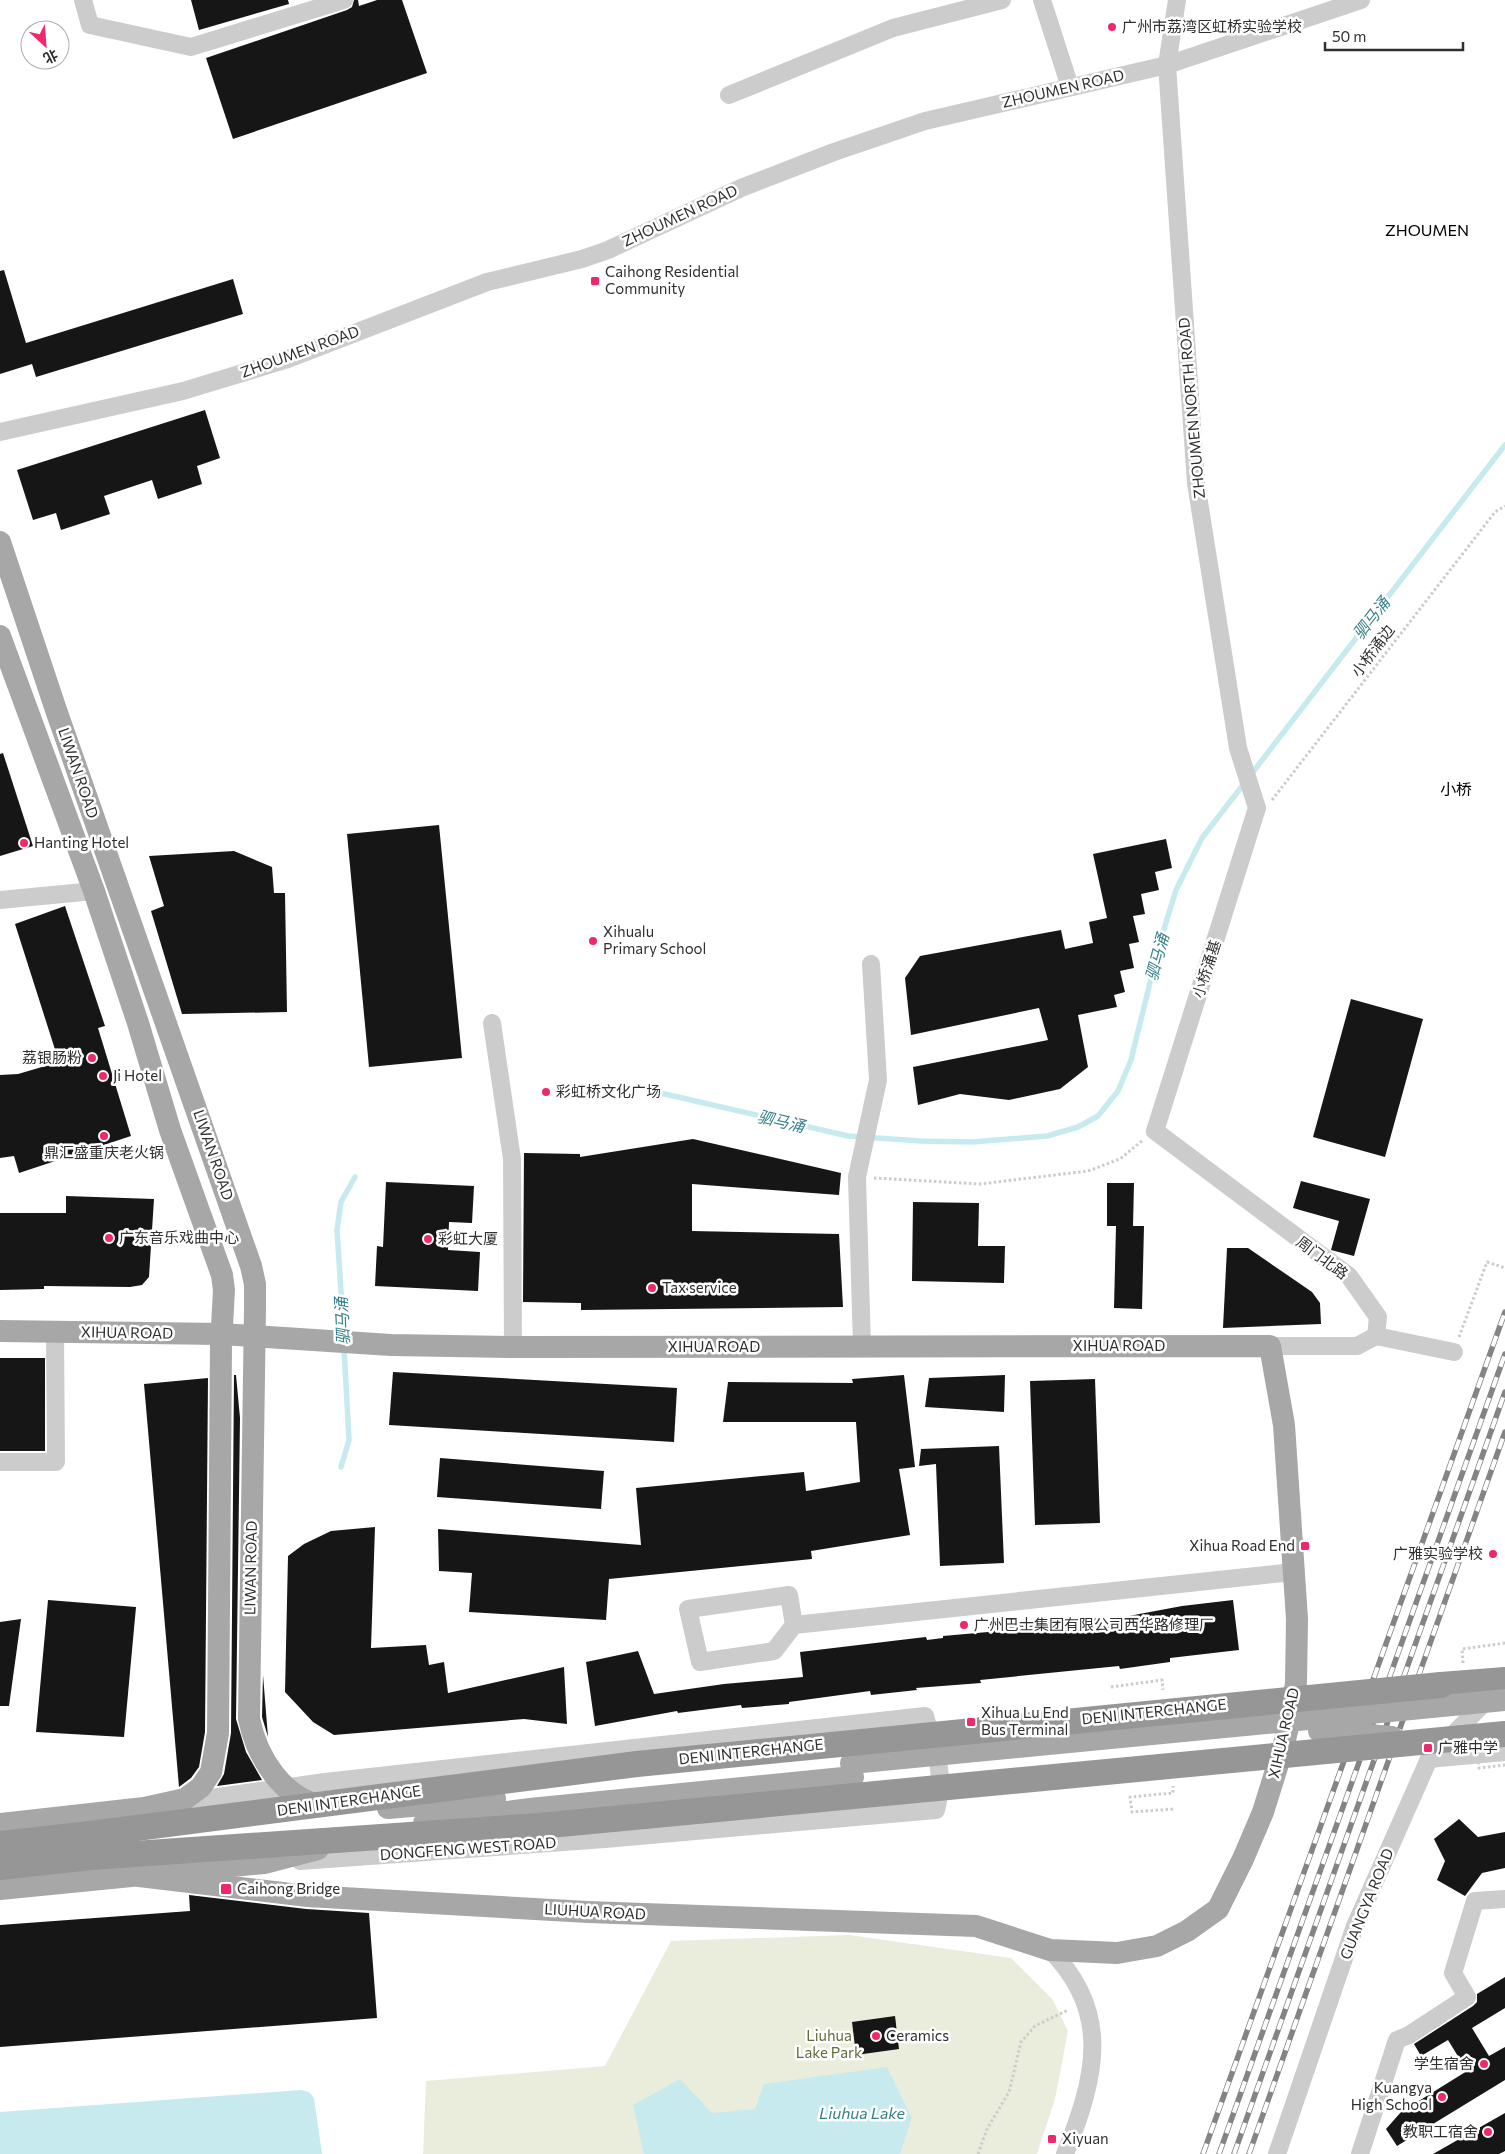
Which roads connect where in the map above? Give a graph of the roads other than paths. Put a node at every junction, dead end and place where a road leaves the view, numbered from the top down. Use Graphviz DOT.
graph roads {
  1 [pos="83,0"];
  2 [pos="344,0"];
  3 [pos="1002,0"];
  4 [pos="1042,0"];
  5 [pos="1177,0"];
  6 [pos="1361,0"];
  7 [pos="1167,65"];
  8 [pos="1070,86"];
  9 [pos="729,95"];
  10 [pos="0,432"];
  11 [pos="0,542"];
  12 [pos="0,636"];
  13 [pos="1257,808"];
  14 [pos="94,891"];
  15 [pos="0,900"];
  16 [pos="871,964"];
  17 [pos="492,1023"];
  18 [pos="1155,1131"];
  19 [pos="251,1266"];
  20 [pos="222,1275"];
  21 [pos="0,1331"];
  22 [pos="55,1332"];
  23 [pos="221,1334"];
  24 [pos="1376,1336"];
  25 [pos="253,1338"];
  26 [pos="862,1346"];
  27 [pos="1270,1346"];
  28 [pos="513,1347"];
  29 [pos="1454,1352"];
  30 [pos="0,1462"];
  31 [pos="1293,1572"];
  32 [pos="794,1625"];
  33 [pos="1505,1681"];
  34 [pos="1442,1695"];
  35 [pos="1505,1700"];
  36 [pos="1505,1712"];
  37 [pos="1318,1715"];
  38 [pos="1505,1734"];
  39 [pos="1433,1750"];
  40 [pos="1505,1752"];
  41 [pos="284,1787"];
  42 [pos="529,1803"];
  43 [pos="144,1808"];
  44 [pos="348,1811"];
  45 [pos="0,1824"];
  46 [pos="0,1844"];
  47 [pos="264,1863"];
  48 [pos="0,1866"];
  49 [pos="139,1876"];
  50 [pos="0,1889"];
  51 [pos="1505,1899"];
  52 [pos="1218,1909"];
  53 [pos="1050,1950"];
  54 [pos="1065,2154"];
  55 [pos="1277,2154"];
  56 [pos="1360,2154"];
  1 -- 2 [label="street"];
  3 -- 9 [label="street"];
  4 -- 8 [label="street"];
  5 -- 7 [label="street, ZHOUMEN NORTH ROAD"];
  6 -- 7 [label="street, ZHOUMEN ROAD"];
  7 -- 8 [label="street, ZHOUMEN ROAD"];
  7 -- 13 [label="street, ZHOUMEN NORTH ROAD"];
  8 -- 10 [label="street, ZHOUMEN ROAD"];
  11 -- 19 [label="main road, LIWAN ROAD"];
  12 -- 14 [label="main road, LIWAN ROAD"];
  13 -- 18 [label="street, 小桥涌基"];
  14 -- 15 [label="street"];
  14 -- 20 [label="main road, LIWAN ROAD"];
  16 -- 26 [label="street"];
  17 -- 28 [label="street"];
  18 -- 24 [label="street, 周门北路"];
  19 -- 20 [label="main road"];
  19 -- 25 [label="main road, LIWAN ROAD"];
  20 -- 23 [label="main road, LIWAN ROAD"];
  21 -- 22 [label="main road, XIHUA ROAD"];
  22 -- 23 [label="main road, XIHUA ROAD"];
  22 -- 30 [label="street"];
  23 -- 25 [label="main road, XIHUA ROAD"];
  23 -- 43 [label="main road, LIWAN ROAD"];
  24 -- 27 [label="street"];
  24 -- 29 [label="street"];
  25 -- 28 [label="main road, XIHUA ROAD"];
  25 -- 41 [label="main road, LIWAN ROAD"];
  26 -- 27 [label="main road, XIHUA ROAD"];
  26 -- 28 [label="main road, XIHUA ROAD"];
  27 -- 31 [label="main road, XIHUA ROAD"];
  31 -- 32 [label="street"];
  31 -- 52 [label="main road, XIHUA ROAD"];
  32 -- 32 [label="street"];
  33 -- 34 [label="highway, DENI INTERCHANGE"];
  33 -- 39 [label="street, GUANGYA ROAD"];
  34 -- 35 [label="main road, DENI INTERCHANGE, bridge"];
  34 -- 37 [label="highway, DENI INTERCHANGE, bridge"];
  34 -- 37 [label="main road, bridge"];
  36 -- 37 [label="main road, DENI INTERCHANGE, bridge"];
  37 -- 39 [label="main road, bridge"];
  37 -- 42 [label="main road, DENI INTERCHANGE"];
  37 -- 46 [label="highway, DENI INTERCHANGE, bridge"];
  38 -- 39 [label="highway, bridge"];
  39 -- 40 [label="street"];
  39 -- 48 [label="highway, bridge"];
  39 -- 55 [label="street, GUANGYA ROAD"];
  41 -- 43 [label="street"];
  41 -- 44 [label="main road"];
  41 -- 47 [label="street, DONGFENG WEST ROAD"];
  42 -- 44 [label="main road"];
  42 -- 47 [label="main road"];
  43 -- 44 [label="main road"];
  43 -- 45 [label="main road"];
  47 -- 49 [label="main road, DONGFENG WEST ROAD"];
  49 -- 50 [label="main road, DONGFENG WEST ROAD"];
  49 -- 53 [label="main road, LIUHUA ROAD"];
  51 -- 56 [label="street"];
  52 -- 53 [label="main road, LIUHUA ROAD"];
  53 -- 54 [label="street, LIUHUA ROAD"];
}
